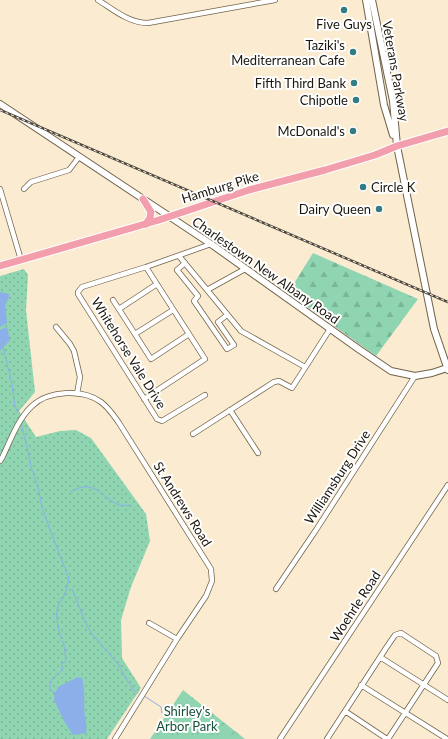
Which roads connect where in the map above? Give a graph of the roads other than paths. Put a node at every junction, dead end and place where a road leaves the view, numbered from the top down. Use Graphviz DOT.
graph roads {
  1 [pos="98,0"];
  2 [pos="275,0"];
  3 [pos="366,0"];
  4 [pos="372,0"];
  5 [pos="0,104"];
  6 [pos="448,131"];
  7 [pos="397,146"];
  8 [pos="79,157"];
  9 [pos="0,189"];
  10 [pos="24,189"];
  11 [pos="143,199"];
  12 [pos="169,216"];
  13 [pos="146,224"];
  14 [pos="211,244"];
  15 [pos="179,256"];
  16 [pos="21,260"];
  17 [pos="185,263"];
  18 [pos="0,266"];
  19 [pos="146,267"];
  20 [pos="245,269"];
  21 [pos="157,284"];
  22 [pos="207,290"];
  23 [pos="113,300"];
  24 [pos="119,310"];
  25 [pos="173,310"];
  26 [pos="227,315"];
  27 [pos="56,327"];
  28 [pos="330,329"];
  29 [pos="135,334"];
  30 [pos="189,334"];
  31 [pos="305,367"];
  32 [pos="447,369"];
  33 [pos="415,376"];
  34 [pos="77,394"];
  35 [pos="205,394"];
  36 [pos="144,399"];
  37 [pos="230,410"];
  38 [pos="193,434"];
  39 [pos="258,453"];
  40 [pos="0,461"];
  41 [pos="448,485"];
  42 [pos="276,589"];
  43 [pos="149,622"];
  44 [pos="177,639"];
  45 [pos="380,657"];
  46 [pos="424,684"];
  47 [pos="361,685"];
  48 [pos="448,700"];
  49 [pos="345,711"];
  50 [pos="405,713"];
  51 [pos="328,738"];
  52 [pos="115,739"];
  53 [pos="280,739"];
  54 [pos="388,739"];
  55 [pos="447,739"];
  1 -- 2 [label="street"];
  3 -- 7 [label="main road, Veterans Parkway"];
  4 -- 7 [label="main road, Veterans Parkway"];
  5 -- 8 [label="main road, Charlestown New Albany Road"];
  6 -- 7 [label="main road, Hamburg Pike"];
  7 -- 12 [label="main road, Hamburg Pike"];
  7 -- 32 [label="main road, Veterans Parkway"];
  8 -- 10 [label="street"];
  8 -- 11 [label="main road, Charlestown New Albany Road"];
  9 -- 16 [label="street"];
  11 -- 12 [label="main road, Charlestown New Albany Road"];
  11 -- 13 [label="main road"];
  12 -- 13 [label="main road, Hamburg Pike"];
  12 -- 14 [label="main road, Charlestown New Albany Road"];
  13 -- 16 [label="main road, Hamburg Pike"];
  14 -- 15 [label="street, Whitehorse Vale Drive"];
  14 -- 20 [label="main road, Charlestown New Albany Road"];
  15 -- 17 [label="street"];
  15 -- 19 [label="street, Whitehorse Vale Drive"];
  16 -- 18 [label="main road, Hamburg Pike"];
  17 -- 22 [label="street"];
  17 -- 26 [label="street"];
  19 -- 21 [label="street"];
  19 -- 36 [label="street, Whitehorse Vale Drive"];
  20 -- 22 [label="street"];
  20 -- 28 [label="main road, Charlestown New Albany Road"];
  21 -- 24 [label="street"];
  21 -- 25 [label="street"];
  22 -- 26 [label="street"];
  23 -- 24 [label="street"];
  24 -- 29 [label="street"];
  25 -- 29 [label="street"];
  25 -- 30 [label="street"];
  26 -- 31 [label="street"];
  27 -- 34 [label="street"];
  28 -- 31 [label="street"];
  28 -- 33 [label="main road, Charlestown New Albany Road"];
  29 -- 30 [label="street"];
  30 -- 36 [label="street"];
  31 -- 37 [label="street"];
  32 -- 33 [label="main road, Charlestown New Albany Road"];
  33 -- 42 [label="street, Williamsburg Drive"];
  34 -- 40 [label="street, St Andrews Road"];
  34 -- 44 [label="street, St Andrews Road"];
  35 -- 36 [label="street, Whitehorse Vale Drive"];
  37 -- 38 [label="street"];
  37 -- 39 [label="street"];
  41 -- 53 [label="street, Woehrle Road"];
  43 -- 44 [label="street"];
  44 -- 52 [label="street, St Andrews Road"];
  45 -- 46 [label="street"];
  45 -- 46 [label="street"];
  45 -- 47 [label="street"];
  46 -- 48 [label="street"];
  46 -- 50 [label="street"];
  47 -- 49 [label="street"];
  47 -- 50 [label="street"];
  49 -- 51 [label="street"];
  49 -- 54 [label="street"];
  50 -- 54 [label="street"];
  50 -- 55 [label="street"];
}
